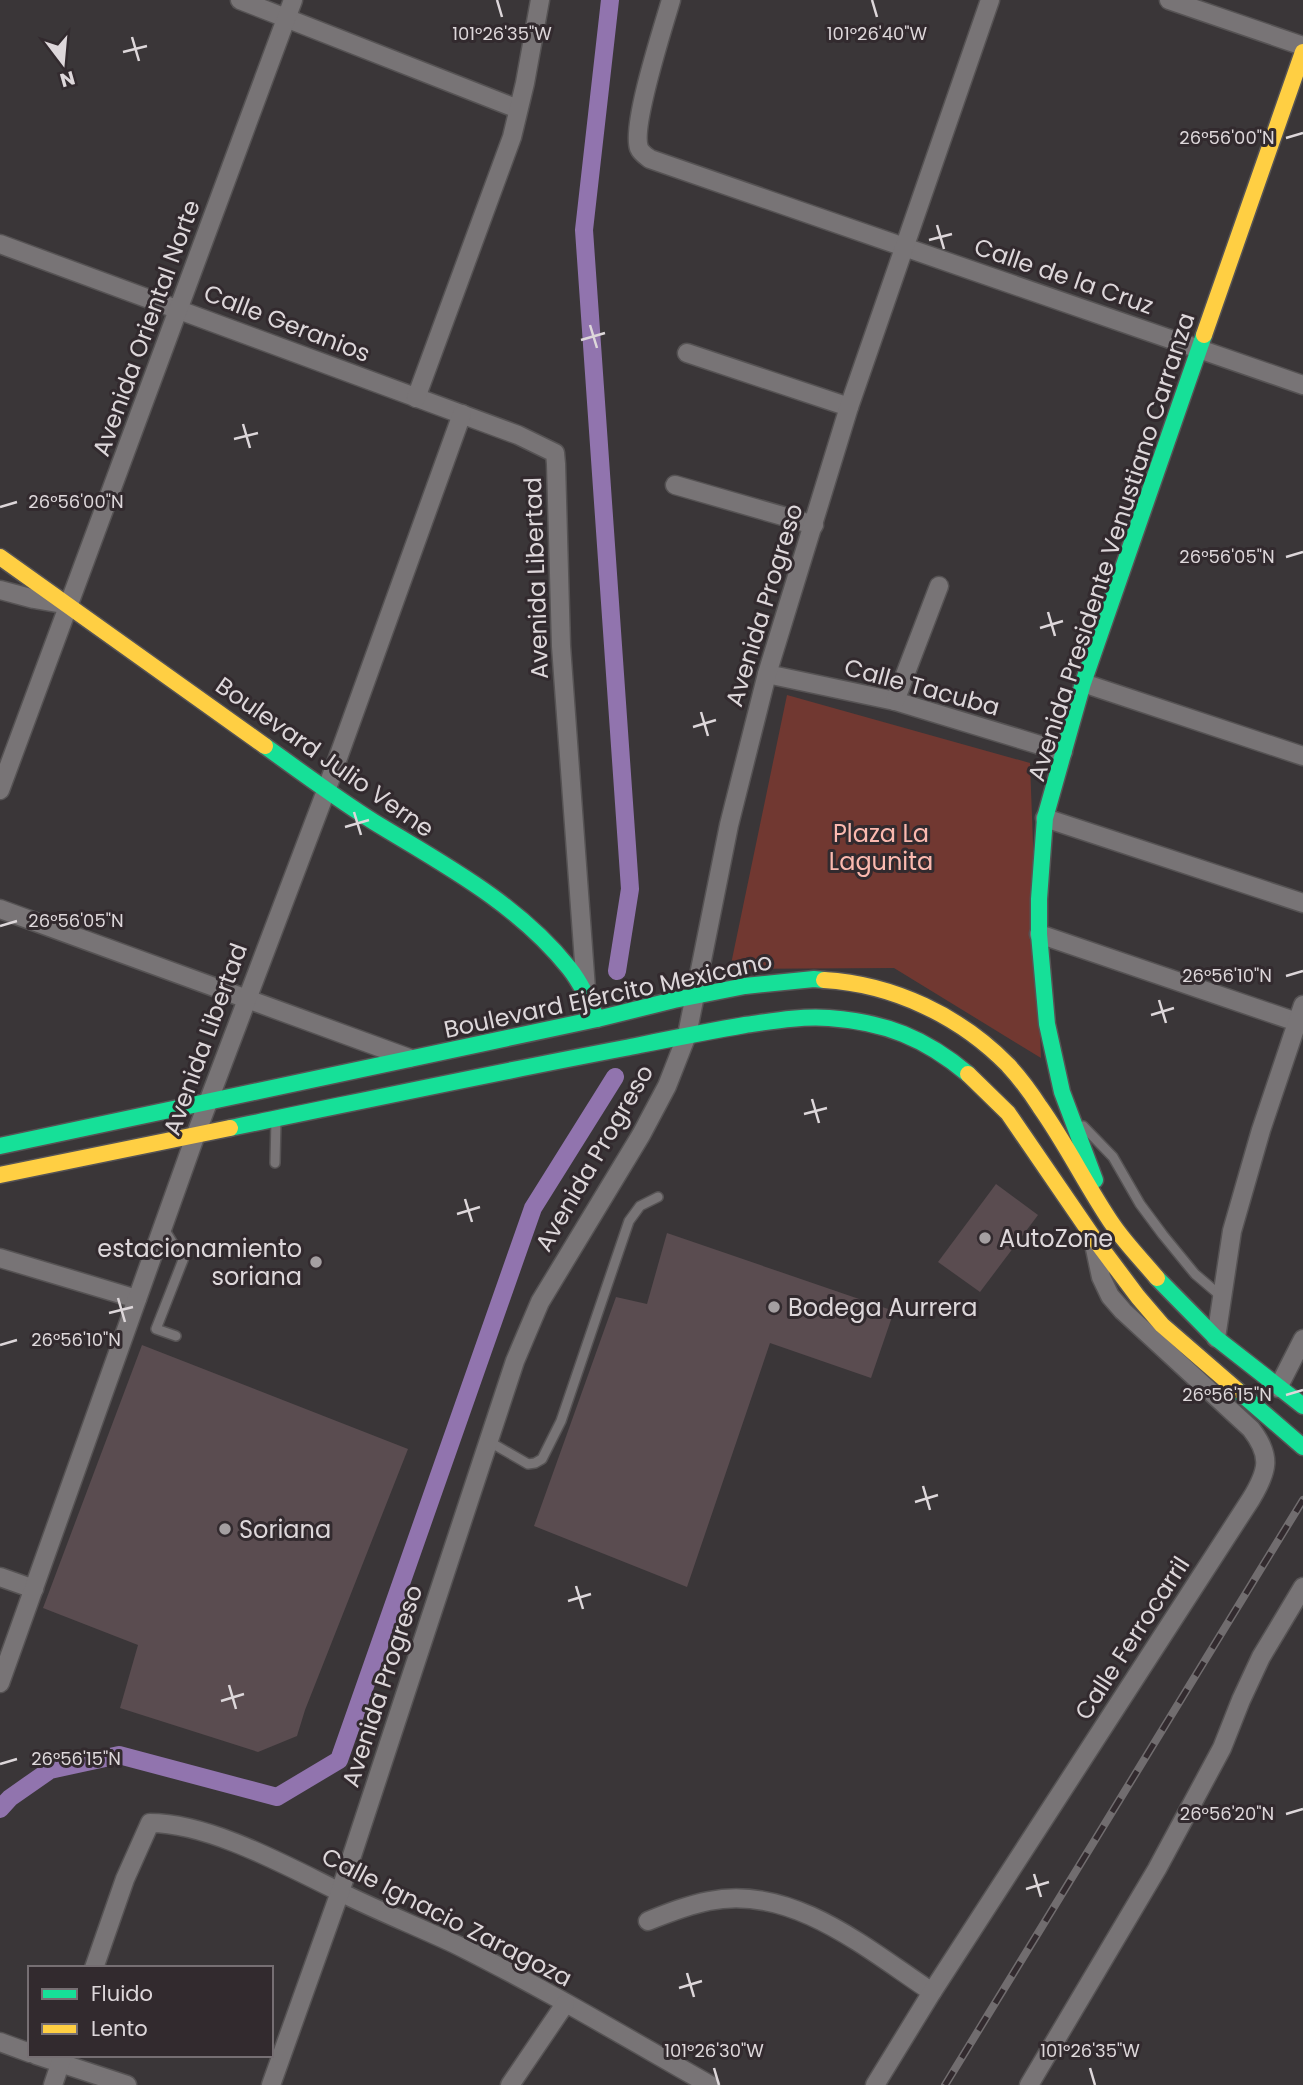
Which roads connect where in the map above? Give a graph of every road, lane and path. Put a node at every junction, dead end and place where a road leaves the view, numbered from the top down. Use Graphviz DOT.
graph roads {
  1 [pos="240,0"];
  2 [pos="540,0"];
  3 [pos="671,0"];
  4 [pos="990,0"];
  5 [pos="1169,0"];
  6 [pos="289,8"];
  7 [pos="1303,46"];
  8 [pos="1303,52"];
  9 [pos="518,109"];
  10 [pos="0,244"];
  11 [pos="905,246"];
  12 [pos="179,308"];
  13 [pos="1200,350"];
  14 [pos="687,353"];
  15 [pos="1303,385"];
  16 [pos="416,398"];
  17 [pos="849,407"];
  18 [pos="462,414"];
  19 [pos="555,453"];
  20 [pos="675,485"];
  21 [pos="814,524"];
  22 [pos="0,557"];
  23 [pos="939,586"];
  24 [pos="0,590"];
  25 [pos="70,605"];
  26 [pos="766,674"];
  27 [pos="1083,684"];
  28 [pos="895,701"];
  29 [pos="1063,752"];
  30 [pos="1303,756"];
  31 [pos="0,790"];
  32 [pos="326,791"];
  33 [pos="1045,818"];
  34 [pos="1303,903"];
  35 [pos="0,909"];
  36 [pos="1039,934"];
  37 [pos="586,995"];
  38 [pos="695,996"];
  39 [pos="246,999"];
  40 [pos="1303,1005"];
  41 [pos="603,1018"];
  42 [pos="1297,1022"];
  43 [pos="680,1037"];
  44 [pos="412,1059"];
  45 [pos="208,1102"];
  46 [pos="1068,1110"];
  47 [pos="275,1118"];
  48 [pos="196,1134"];
  49 [pos="0,1146"];
  50 [pos="275,1163"];
  51 [pos="0,1175"];
  52 [pos="658,1197"];
  53 [pos="1114,1226"];
  54 [pos="163,1227"];
  55 [pos="1093,1237"];
  56 [pos="0,1258"];
  57 [pos="1222,1297"];
  58 [pos="137,1300"];
  59 [pos="176,1336"];
  60 [pos="1216,1338"];
  61 [pos="1303,1339"];
  62 [pos="1278,1388"];
  63 [pos="1303,1406"];
  64 [pos="488,1441"];
  65 [pos="1303,1447"];
  66 [pos="0,1577"];
  67 [pos="1303,1587"];
  68 [pos="34,1589"];
  69 [pos="0,1683"];
  70 [pos="340,1892"];
  71 [pos="648,1921"];
  72 [pos="94,1966"];
  73 [pos="932,1992"];
  74 [pos="565,2004"];
  75 [pos="0,2042"];
  76 [pos="28,2052"];
  77 [pos="61,2059"];
  78 [pos="53,2085"];
  79 [pos="127,2085"];
  80 [pos="271,2085"];
  81 [pos="510,2085"];
  82 [pos="710,2085"];
  83 [pos="875,2085"];
  84 [pos="1029,2085"];
  1 -- 6 [label="street"];
  2 -- 9 [label="street"];
  3 -- 11 [label="street, Calle de la Cruz"];
  4 -- 11 [label="street, Avenida Progreso"];
  5 -- 7 [label="street"];
  6 -- 9 [label="street"];
  6 -- 12 [label="street, Avenida Oriental Norte"];
  8 -- 13 [label="main road, Avenida Presidente Venustiano Carranza"];
  9 -- 16 [label="street"];
  10 -- 12 [label="street, Calle Geranios"];
  11 -- 13 [label="street, Calle de la Cruz"];
  11 -- 17 [label="street, Avenida Progreso"];
  12 -- 16 [label="street, Calle Geranios"];
  12 -- 25 [label="street, Avenida Oriental Norte"];
  13 -- 15 [label="street, Calle de la Cruz"];
  13 -- 27 [label="main road, Avenida Presidente Venustiano Carranza"];
  14 -- 17 [label="street"];
  16 -- 18 [label="street, Calle Geranios"];
  17 -- 21 [label="street, Avenida Progreso"];
  18 -- 19 [label="street, Calle Geranios"];
  18 -- 32 [label="street, Avenida Libertad"];
  19 -- 37 [label="street, Avenida Libertad"];
  20 -- 21 [label="street"];
  21 -- 26 [label="street, Avenida Progreso"];
  22 -- 25 [label="main road, Boulevard Julio Verne"];
  23 -- 28 [label="street"];
  24 -- 25 [label="street"];
  25 -- 31 [label="street, Avenida Oriental Norte"];
  25 -- 32 [label="main road, Boulevard Julio Verne"];
  26 -- 28 [label="street, Calle Tacuba"];
  26 -- 38 [label="street, Avenida Progreso"];
  27 -- 29 [label="main road, Avenida Presidente Venustiano Carranza"];
  27 -- 30 [label="street"];
  28 -- 29 [label="street, Calle Tacuba"];
  29 -- 33 [label="main road, Avenida Presidente Venustiano Carranza"];
  32 -- 37 [label="main road, Boulevard Julio Verne"];
  32 -- 39 [label="street, Avenida Libertad"];
  33 -- 34 [label="street"];
  33 -- 36 [label="main road, Avenida Presidente Venustiano Carranza"];
  35 -- 39 [label="street"];
  36 -- 42 [label="street"];
  36 -- 46 [label="main road, Avenida Presidente Venustiano Carranza"];
  37 -- 41 [label="main road, Boulevard Julio Verne"];
  38 -- 41 [label="main road, Boulevard Ejército Mexicano"];
  38 -- 43 [label="street, Avenida Progreso"];
  38 -- 53 [label="main road, Boulevard Ejército Mexicano"];
  39 -- 44 [label="street"];
  39 -- 45 [label="street, Avenida Libertad"];
  40 -- 42 [label="street"];
  41 -- 44 [label="main road, Boulevard Ejército Mexicano"];
  42 -- 57 [label="street"];
  43 -- 47 [label="main road"];
  43 -- 55 [label="main road"];
  43 -- 64 [label="street, Avenida Progreso"];
  44 -- 45 [label="main road, Boulevard Ejército Mexicano"];
  45 -- 48 [label="street, Avenida Libertad"];
  45 -- 49 [label="main road, Boulevard Ejército Mexicano"];
  46 -- 53 [label="main road, Avenida Presidente Venustiano Carranza"];
  46 -- 57 [label="lane"];
  47 -- 48 [label="main road"];
  47 -- 50 [label="lane"];
  48 -- 51 [label="main road"];
  48 -- 54 [label="street, Avenida Libertad"];
  52 -- 64 [label="lane"];
  53 -- 60 [label="main road, Boulevard Ejército Mexicano"];
  54 -- 58 [label="street, Avenida Libertad"];
  54 -- 59 [label="lane"];
  55 -- 65 [label="main road"];
  55 -- 73 [label="street, Calle Ferrocarril"];
  56 -- 58 [label="street"];
  57 -- 60 [label="street"];
  58 -- 68 [label="street, Avenida Libertad"];
  60 -- 62 [label="main road, Boulevard Ejército Mexicano"];
  61 -- 62 [label="street"];
  62 -- 63 [label="main road, Boulevard Ejército Mexicano"];
  64 -- 70 [label="street, Avenida Progreso"];
  66 -- 68 [label="street"];
  67 -- 84 [label="street"];
  68 -- 69 [label="street, Avenida Libertad"];
  70 -- 72 [label="street, Calle Ignacio Zaragoza"];
  70 -- 74 [label="street, Calle Ignacio Zaragoza"];
  70 -- 80 [label="street, Avenida Progreso"];
  71 -- 73 [label="street"];
  73 -- 83 [label="street, Calle Ferrocarril"];
  74 -- 81 [label="street"];
  74 -- 82 [label="street, Calle Ignacio Zaragoza"];
  75 -- 76 [label="street"];
  77 -- 78 [label="street"];
  77 -- 79 [label="street"];
}
